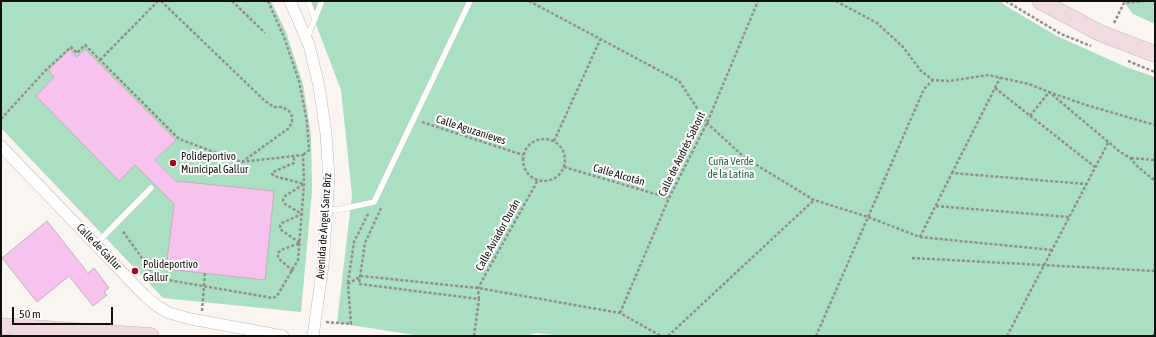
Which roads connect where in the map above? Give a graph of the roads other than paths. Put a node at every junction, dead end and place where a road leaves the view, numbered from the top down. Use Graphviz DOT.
graph roads {
  1 [pos="290,1"];
  2 [pos="308,1"];
  3 [pos="322,1"];
  4 [pos="470,1"];
  5 [pos="1040,1"];
  6 [pos="315,18"];
  7 [pos="306,39"];
  8 [pos="1155,54"];
  9 [pos="1,146"];
  10 [pos="151,188"];
  11 [pos="327,209"];
  12 [pos="96,244"];
  13 [pos="1,326"];
  14 [pos="87,334"];
  15 [pos="151,336"];
  16 [pos="283,336"];
  17 [pos="313,336"];
  1 -- 7 [label="street, Avenida de Ángel Sanz Briz"];
  2 -- 6 [label="lane"];
  3 -- 6 [label="lane"];
  4 -- 11 [label="lane"];
  5 -- 8 [label="street"];
  6 -- 7 [label="lane"];
  7 -- 11 [label="street, Avenida de Ángel Sanz Briz"];
  9 -- 12 [label="street, Calle de Gallur"];
  10 -- 12 [label="lane"];
  11 -- 17 [label="street, Avenida de Ángel Sanz Briz"];
  12 -- 16 [label="street, Calle de Gallur"];
  13 -- 14 [label="street"];
  14 -- 15 [label="street"];
}
